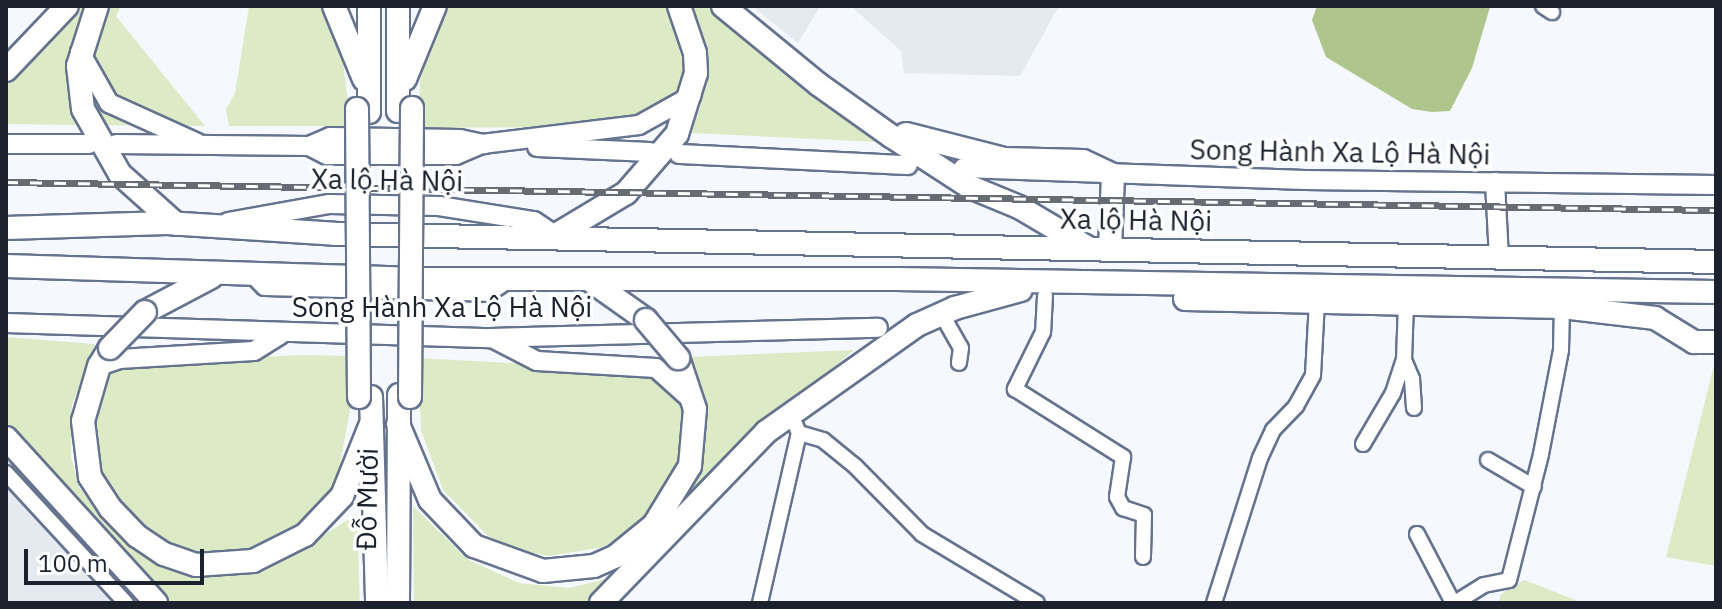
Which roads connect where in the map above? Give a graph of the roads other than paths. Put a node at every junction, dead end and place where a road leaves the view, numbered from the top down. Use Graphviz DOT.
graph roads {
  1 [pos="55,6"];
  2 [pos="67,6"];
  3 [pos="97,6"];
  4 [pos="334,6"];
  5 [pos="369,6"];
  6 [pos="398,6"];
  7 [pos="412,6"];
  8 [pos="435,6"];
  9 [pos="679,6"];
  10 [pos="723,6"];
  11 [pos="739,6"];
  12 [pos="80,52"];
  13 [pos="6,57"];
  14 [pos="412,59"];
  15 [pos="798,68"];
  16 [pos="6,70"];
  17 [pos="693,94"];
  18 [pos="403,105"];
  19 [pos="365,106"];
  20 [pos="864,116"];
  21 [pos="6,144"];
  22 [pos="89,144"];
  23 [pos="116,144"];
  24 [pos="482,144"];
  25 [pos="204,145"];
  26 [pos="650,152"];
  27 [pos="679,154"];
  28 [pos="908,165"];
  29 [pos="963,168"];
  30 [pos="1113,175"];
  31 [pos="1495,182"];
  32 [pos="1716,185"];
  33 [pos="176,224"];
  34 [pos="214,225"];
  35 [pos="6,228"];
  36 [pos="556,236"];
  37 [pos="1101,250"];
  38 [pos="1499,258"];
  39 [pos="1716,262"];
  40 [pos="6,266"];
  41 [pos="224,273"];
  42 [pos="896,279"];
  43 [pos="591,281"];
  44 [pos="1182,285"];
  45 [pos="1045,290"];
  46 [pos="1623,291"];
  47 [pos="1716,292"];
  48 [pos="1001,295"];
  49 [pos="1563,298"];
  50 [pos="1216,300"];
  51 [pos="1317,302"];
  52 [pos="1406,303"];
  53 [pos="941,313"];
  54 [pos="6,323"];
  55 [pos="878,328"];
  56 [pos="280,335"];
  57 [pos="491,338"];
  58 [pos="1714,342"];
  59 [pos="104,357"];
  60 [pos="1404,360"];
  61 [pos="959,363"];
  62 [pos="404,396"];
  63 [pos="365,397"];
  64 [pos="1414,408"];
  65 [pos="695,409"];
  66 [pos="371,424"];
  67 [pos="398,424"];
  68 [pos="795,425"];
  69 [pos="6,438"];
  70 [pos="1363,444"];
  71 [pos="362,452"];
  72 [pos="410,454"];
  73 [pos="1488,460"];
  74 [pos="6,473"];
  75 [pos="1534,487"];
  76 [pos="1417,534"];
  77 [pos="1143,557"];
  78 [pos="1031,601"];
  79 [pos="126,603"];
  80 [pos="156,603"];
  81 [pos="367,603"];
  82 [pos="377,603"];
  83 [pos="398,603"];
  84 [pos="409,603"];
  85 [pos="601,603"];
  86 [pos="609,603"];
  87 [pos="760,603"];
  88 [pos="1214,603"];
  89 [pos="1454,603"];
  1 -- 13 [label="highway"];
  2 -- 16 [label="highway"];
  3 -- 12 [label="highway"];
  4 -- 19 [label="highway"];
  5 -- 19 [label="highway"];
  6 -- 18 [label="highway"];
  7 -- 14 [label="highway"];
  8 -- 14 [label="highway"];
  9 -- 17 [label="highway"];
  10 -- 15 [label="highway"];
  11 -- 15 [label="highway"];
  12 -- 25 [label="main road"];
  12 -- 33 [label="highway"];
  14 -- 18 [label="highway"];
  15 -- 20 [label="highway"];
  17 -- 24 [label="main road"];
  17 -- 36 [label="highway"];
  18 -- 62 [label="highway"];
  19 -- 63 [label="highway"];
  20 -- 30 [label="highway"];
  20 -- 37 [label="highway"];
  21 -- 22 [label="main road"];
  23 -- 25 [label="main road"];
  24 -- 25 [label="main road"];
  24 -- 26 [label="main road"];
  27 -- 28 [label="main road"];
  29 -- 30 [label="main road, Song Hành Xa Lộ Hà Nội"];
  30 -- 31 [label="main road, Song Hành Xa Lộ Hà Nội"];
  30 -- 37 [label="highway"];
  31 -- 32 [label="main road, Song Hành Xa Lộ Hà Nội"];
  31 -- 38 [label="main road"];
  33 -- 34 [label="highway, Xa lộ Hà Nội"];
  33 -- 35 [label="highway, Xa lộ Hà Nội"];
  34 -- 36 [label="highway, Xa lộ Hà Nội"];
  34 -- 36 [label="main road, Xa lộ Hà Nội"];
  36 -- 37 [label="highway, Xa lộ Hà Nội"];
  37 -- 38 [label="highway, Xa lộ Hà Nội"];
  38 -- 39 [label="highway, Xa lộ Hà Nội"];
  40 -- 41 [label="highway"];
  41 -- 43 [label="highway"];
  41 -- 59 [label="highway, bridge"];
  42 -- 43 [label="highway"];
  42 -- 45 [label="highway"];
  42 -- 48 [label="highway"];
  43 -- 65 [label="highway, bridge"];
  44 -- 45 [label="highway"];
  44 -- 49 [label="highway"];
  44 -- 50 [label="highway"];
  45 -- 48 [label="highway"];
  45 -- 50 [label="highway"];
  45 -- 77 [label="street"];
  46 -- 47 [label="highway"];
  46 -- 49 [label="highway"];
  46 -- 58 [label="highway"];
  48 -- 53 [label="highway"];
  49 -- 52 [label="highway"];
  49 -- 58 [label="highway"];
  49 -- 75 [label="street"];
  50 -- 51 [label="highway"];
  51 -- 52 [label="highway"];
  51 -- 88 [label="street"];
  52 -- 60 [label="street"];
  53 -- 61 [label="street"];
  53 -- 68 [label="highway"];
  54 -- 56 [label="main road, Song Hành Xa Lộ Hà Nội"];
  55 -- 57 [label="main road, Song Hành Xa Lộ Hà Nội"];
  56 -- 57 [label="main road, Song Hành Xa Lộ Hà Nội"];
  56 -- 59 [label="main road"];
  57 -- 65 [label="main road"];
  59 -- 71 [label="highway"];
  60 -- 64 [label="street"];
  60 -- 70 [label="street"];
  62 -- 67 [label="highway, Đỗ Mười"];
  62 -- 72 [label="highway, Đỗ Mười"];
  63 -- 66 [label="highway, Đỗ Mười"];
  63 -- 71 [label="highway, Đỗ Mười"];
  65 -- 72 [label="highway"];
  66 -- 71 [label="highway"];
  66 -- 82 [label="highway, Đỗ Mười"];
  67 -- 72 [label="highway"];
  67 -- 83 [label="highway, Đỗ Mười"];
  68 -- 78 [label="street"];
  68 -- 85 [label="highway"];
  68 -- 86 [label="highway"];
  68 -- 87 [label="street"];
  69 -- 80 [label="highway"];
  71 -- 81 [label="highway, Đỗ Mười"];
  72 -- 84 [label="highway, Đỗ Mười"];
  73 -- 75 [label="street"];
  74 -- 79 [label="street"];
  75 -- 89 [label="street"];
  76 -- 89 [label="street"];
}
